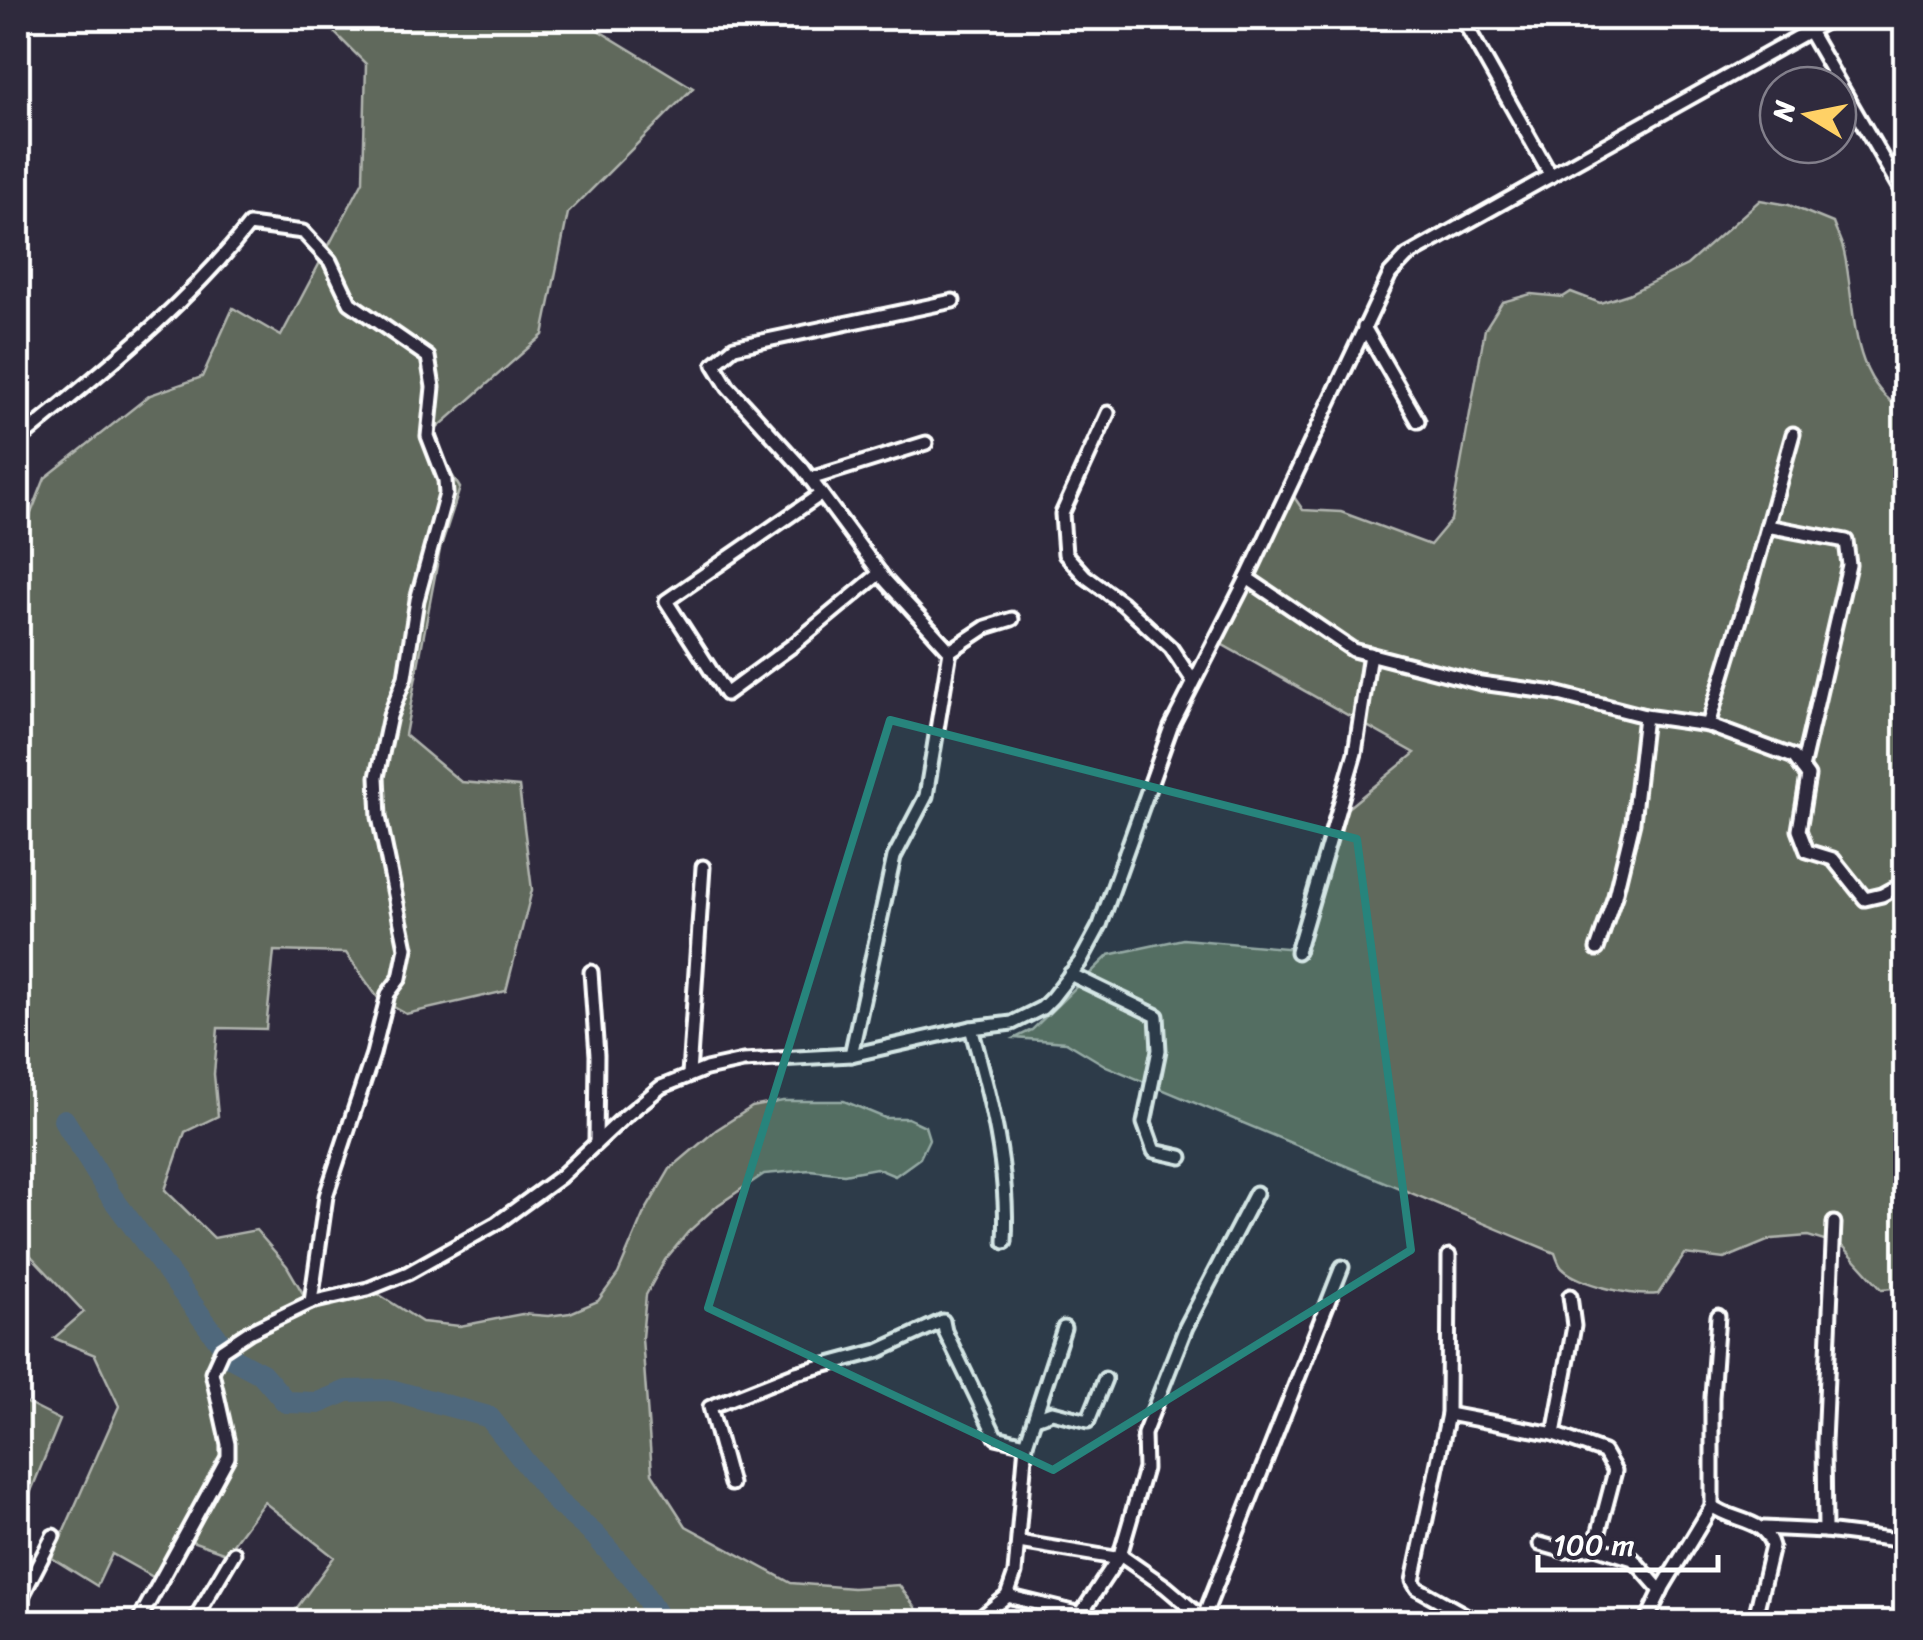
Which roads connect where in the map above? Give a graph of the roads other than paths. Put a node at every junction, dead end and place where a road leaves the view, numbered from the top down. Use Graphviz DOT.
graph roads {
  1 [pos="1814,18"];
  2 [pos="1832,18"];
  3 [pos="1463,20"];
  4 [pos="1808,32"];
  5 [pos="1551,176"];
  6 [pos="1906,200"];
  7 [pos="953,301"];
  8 [pos="1364,327"];
  9 [pos="1108,413"];
  10 [pos="1418,422"];
  11 [pos="1792,434"];
  12 [pos="18,441"];
  13 [pos="926,443"];
  14 [pos="810,479"];
  15 [pos="821,494"];
  16 [pos="1768,526"];
  17 [pos="880,573"];
  18 [pos="1246,578"];
  19 [pos="1012,620"];
  20 [pos="950,651"];
  21 [pos="1370,654"];
  22 [pos="1194,681"];
  23 [pos="1645,716"];
  24 [pos="1708,726"];
  25 [pos="1802,768"];
  26 [pos="703,867"];
  27 [pos="1906,882"];
  28 [pos="1597,949"];
  29 [pos="1297,952"];
  30 [pos="591,972"];
  31 [pos="1070,974"];
  32 [pos="970,1028"];
  33 [pos="852,1054"];
  34 [pos="690,1074"];
  35 [pos="596,1143"];
  36 [pos="1181,1157"];
  37 [pos="1256,1193"];
  38 [pos="1834,1223"];
  39 [pos="1006,1242"];
  40 [pos="1449,1256"];
  41 [pos="1342,1268"];
  42 [pos="1570,1296"];
  43 [pos="311,1302"];
  44 [pos="1718,1316"];
  45 [pos="1064,1328"];
  46 [pos="1105,1379"];
  47 [pos="1448,1414"];
  48 [pos="1034,1418"];
  49 [pos="1554,1434"];
  50 [pos="1026,1444"];
  51 [pos="731,1484"];
  52 [pos="1712,1506"];
  53 [pos="1763,1528"];
  54 [pos="1825,1531"];
  55 [pos="53,1536"];
  56 [pos="1906,1541"];
  57 [pos="1019,1542"];
  58 [pos="1540,1544"];
  59 [pos="1595,1547"];
  60 [pos="234,1553"];
  61 [pos="1120,1555"];
  62 [pos="1661,1591"];
  63 [pos="1007,1596"];
  64 [pos="18,1604"];
  65 [pos="1205,1621"];
  66 [pos="138,1622"];
  67 [pos="193,1622"];
  68 [pos="975,1622"];
  69 [pos="1478,1622"];
  70 [pos="1646,1622"];
  71 [pos="1754,1622"];
  1 -- 4 [label="street"];
  2 -- 4 [label="street"];
  3 -- 5 [label="street"];
  4 -- 5 [label="street"];
  4 -- 6 [label="street"];
  5 -- 8 [label="street"];
  7 -- 14 [label="street"];
  8 -- 10 [label="street"];
  8 -- 18 [label="street"];
  9 -- 22 [label="street"];
  11 -- 16 [label="street"];
  12 -- 43 [label="street"];
  13 -- 14 [label="street"];
  14 -- 15 [label="street"];
  15 -- 17 [label="street"];
  15 -- 17 [label="street"];
  16 -- 24 [label="street"];
  16 -- 25 [label="street"];
  17 -- 20 [label="street"];
  18 -- 21 [label="street"];
  18 -- 22 [label="street"];
  19 -- 20 [label="street"];
  20 -- 33 [label="street"];
  21 -- 23 [label="street"];
  21 -- 29 [label="street"];
  22 -- 31 [label="street"];
  23 -- 24 [label="street"];
  23 -- 28 [label="street"];
  24 -- 25 [label="street"];
  25 -- 27 [label="street"];
  26 -- 34 [label="street"];
  30 -- 35 [label="street"];
  31 -- 32 [label="street"];
  31 -- 36 [label="street"];
  32 -- 33 [label="street"];
  32 -- 39 [label="street"];
  33 -- 34 [label="street"];
  34 -- 35 [label="street"];
  35 -- 43 [label="street"];
  37 -- 61 [label="street"];
  38 -- 54 [label="street"];
  40 -- 47 [label="street"];
  41 -- 65 [label="street"];
  42 -- 49 [label="street"];
  43 -- 66 [label="street"];
  44 -- 52 [label="street"];
  45 -- 48 [label="street"];
  46 -- 48 [label="street"];
  47 -- 49 [label="street"];
  47 -- 69 [label="street"];
  48 -- 50 [label="street"];
  49 -- 59 [label="street"];
  50 -- 51 [label="street"];
  50 -- 57 [label="street"];
  52 -- 53 [label="street"];
  52 -- 62 [label="street"];
  53 -- 54 [label="street"];
  53 -- 71 [label="street"];
  54 -- 56 [label="street"];
  55 -- 64 [label="street"];
  57 -- 61 [label="street"];
  57 -- 63 [label="street"];
  58 -- 59 [label="street"];
  59 -- 62 [label="street"];
  60 -- 67 [label="street"];
  61 -- 63 [label="street"];
  61 -- 65 [label="street"];
  62 -- 70 [label="street"];
  63 -- 68 [label="street"];
}
